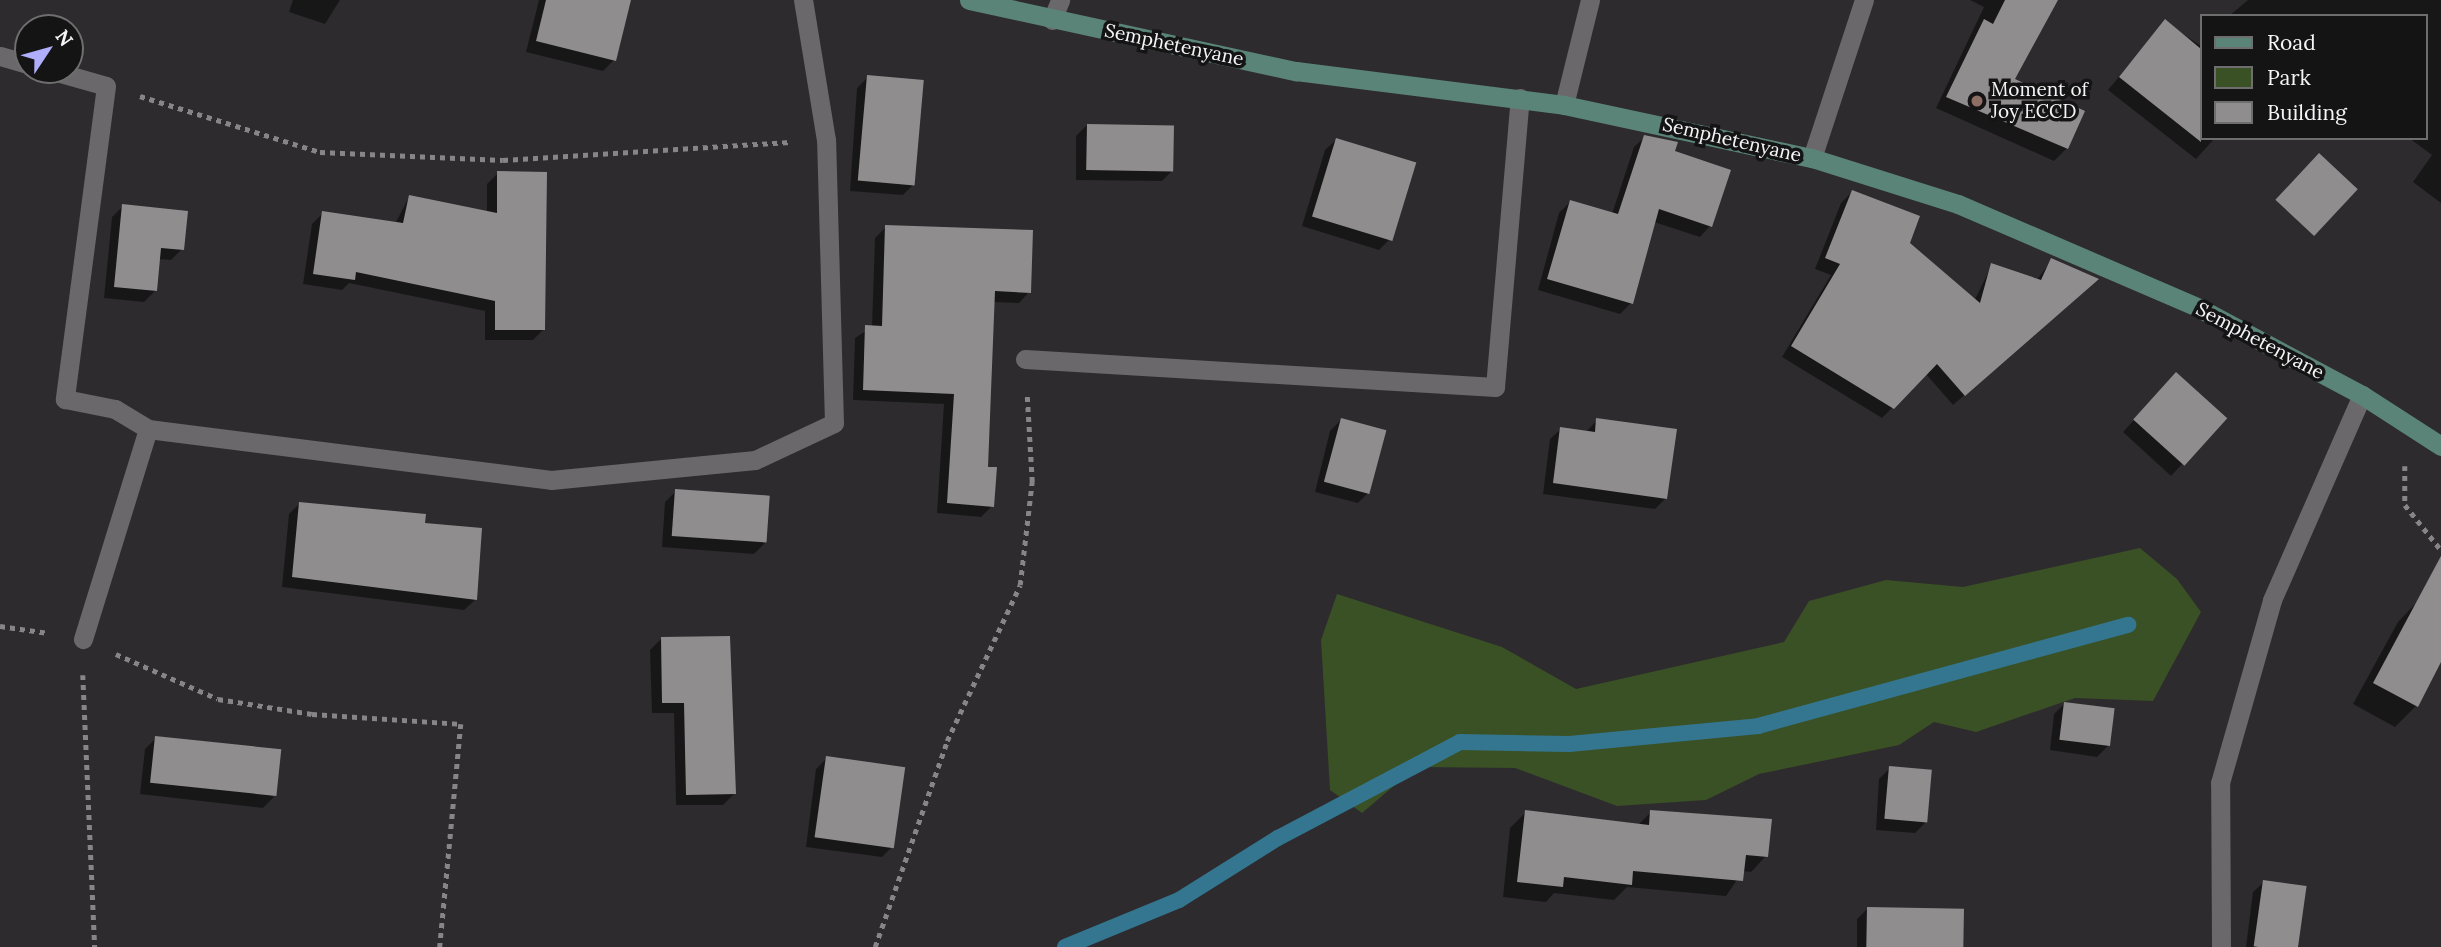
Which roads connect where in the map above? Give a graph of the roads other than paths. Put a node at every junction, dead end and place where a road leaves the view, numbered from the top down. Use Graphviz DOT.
graph roads {
  1 [pos="803,0"];
  2 [pos="969,0"];
  3 [pos="1060,0"];
  4 [pos="1590,0"];
  5 [pos="1864,0"];
  6 [pos="1052,20"];
  7 [pos="84,80"];
  8 [pos="1520,98"];
  9 [pos="1564,105"];
  10 [pos="1812,158"];
  11 [pos="1025,359"];
  12 [pos="2362,395"];
  13 [pos="148,429"];
  14 [pos="2441,446"];
  15 [pos="83,639"];
  16 [pos="2221,947"];
  1 -- 13 [label="street"];
  2 -- 6 [label="main road, Semphetenyane"];
  3 -- 6 [label="street"];
  4 -- 9 [label="street"];
  5 -- 10 [label="street"];
  6 -- 8 [label="main road, Semphetenyane"];
  7 -- 13 [label="street"];
  8 -- 9 [label="main road, Semphetenyane"];
  8 -- 11 [label="street"];
  9 -- 10 [label="main road, Semphetenyane"];
  10 -- 12 [label="main road, Semphetenyane"];
  12 -- 14 [label="main road, Semphetenyane"];
  12 -- 16 [label="street"];
  13 -- 15 [label="street"];
}
